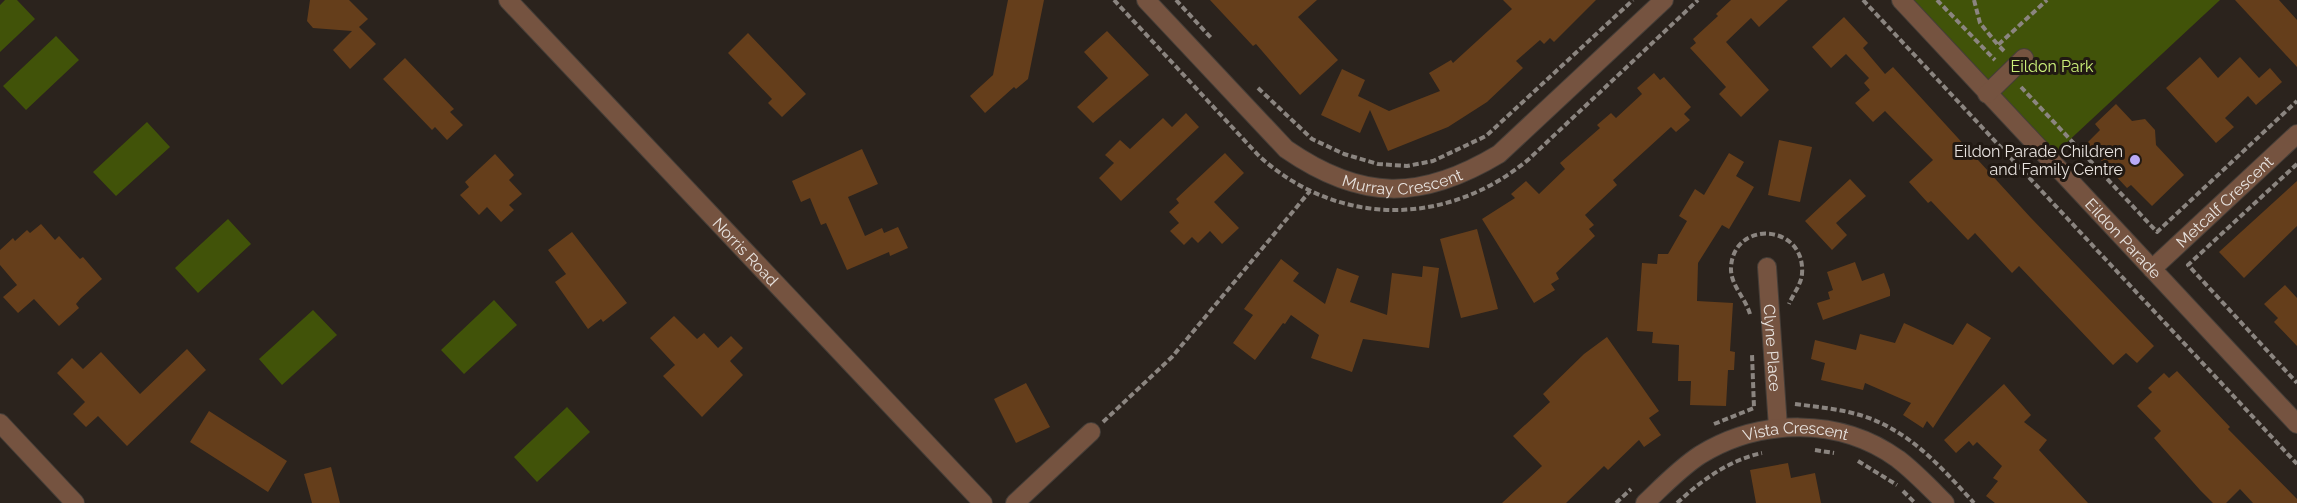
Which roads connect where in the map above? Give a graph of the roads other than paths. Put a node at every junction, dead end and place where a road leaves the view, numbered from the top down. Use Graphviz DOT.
graph roads {
  1 [pos="508,0"];
  2 [pos="1146,0"];
  3 [pos="1664,0"];
  4 [pos="1901,0"];
  5 [pos="2017,66"];
  6 [pos="1987,94"];
  7 [pos="2297,134"];
  8 [pos="1767,267"];
  9 [pos="2152,269"];
  10 [pos="0,423"];
  11 [pos="2297,424"];
  12 [pos="1778,428"];
  13 [pos="1091,432"];
  14 [pos="75,503"];
  15 [pos="983,503"];
  16 [pos="1014,503"];
  17 [pos="1645,503"];
  18 [pos="1945,503"];
  1 -- 15 [label="street, Norris Road"];
  2 -- 3 [label="street, Murray Crescent"];
  4 -- 6 [label="street, Eildon Parade"];
  5 -- 6 [label="street"];
  6 -- 9 [label="street, Eildon Parade"];
  7 -- 9 [label="street, Metcalf Crescent"];
  8 -- 12 [label="street, Clyne Place"];
  9 -- 11 [label="street, Eildon Parade"];
  10 -- 14 [label="street"];
  12 -- 17 [label="street, Vista Crescent"];
  12 -- 18 [label="street, Vista Crescent"];
  13 -- 16 [label="street"];
}
